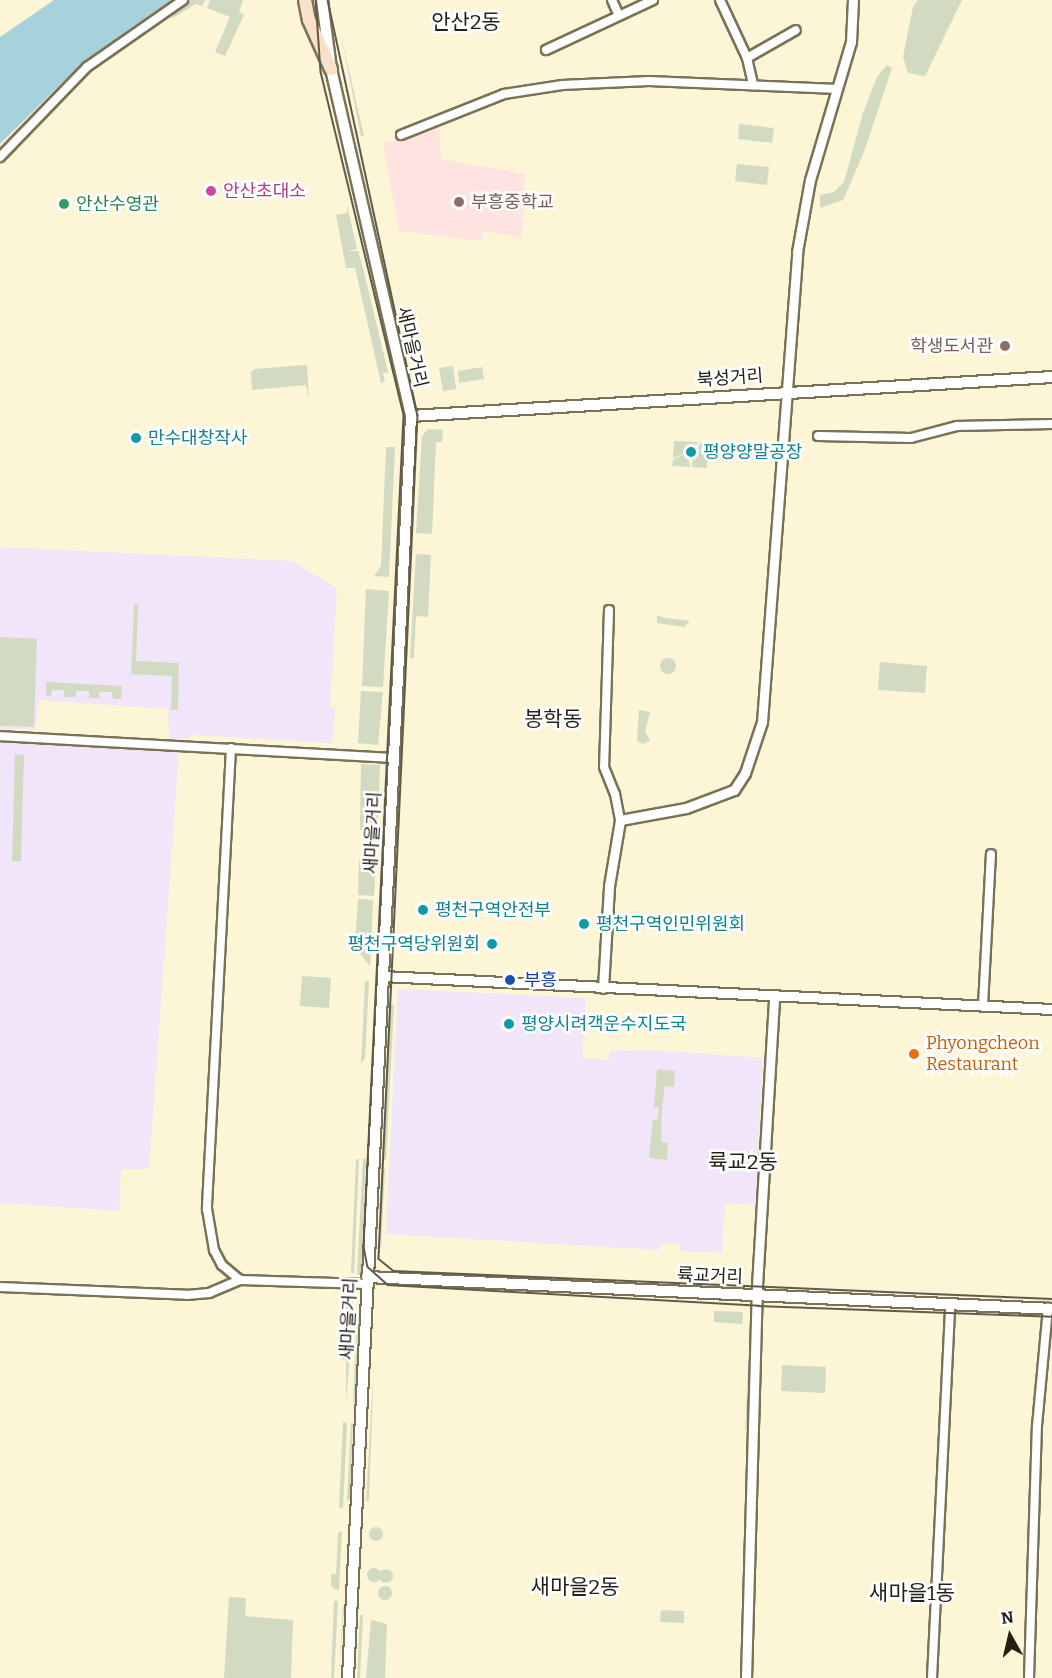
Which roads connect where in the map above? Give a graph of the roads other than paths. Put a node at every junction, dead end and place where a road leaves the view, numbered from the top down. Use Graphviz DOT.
graph roads {
  1 [pos="183,0"];
  2 [pos="305,0"];
  3 [pos="322,0"];
  4 [pos="612,0"];
  5 [pos="653,0"];
  6 [pos="720,0"];
  7 [pos="853,0"];
  8 [pos="619,16"];
  9 [pos="796,30"];
  10 [pos="546,50"];
  11 [pos="747,58"];
  12 [pos="331,69"];
  13 [pos="753,85"];
  14 [pos="838,89"];
  15 [pos="401,135"];
  16 [pos="0,157"];
  17 [pos="1052,377"];
  18 [pos="787,391"];
  19 [pos="411,416"];
  20 [pos="1052,424"];
  21 [pos="818,436"];
  22 [pos="609,610"];
  23 [pos="0,736"];
  24 [pos="231,748"];
  25 [pos="393,758"];
  26 [pos="620,820"];
  27 [pos="991,854"];
  28 [pos="382,976"];
  29 [pos="603,988"];
  30 [pos="774,996"];
  31 [pos="983,1006"];
  32 [pos="1052,1010"];
  33 [pos="240,1280"];
  34 [pos="367,1281"];
  35 [pos="0,1287"];
  36 [pos="756,1294"];
  37 [pos="950,1304"];
  38 [pos="1050,1308"];
  39 [pos="348,1678"];
  40 [pos="746,1678"];
  41 [pos="932,1678"];
  42 [pos="1029,1678"];
  1 -- 16 [label="street"];
  2 -- 12 [label="main road"];
  3 -- 12 [label="main road, 새마을거리"];
  4 -- 8 [label="street"];
  5 -- 8 [label="street"];
  6 -- 11 [label="street"];
  7 -- 14 [label="street"];
  8 -- 10 [label="street"];
  9 -- 11 [label="street"];
  11 -- 13 [label="street"];
  12 -- 19 [label="main road, 새마을거리"];
  13 -- 14 [label="street"];
  13 -- 15 [label="street"];
  14 -- 18 [label="street"];
  17 -- 18 [label="main road, 북성거리"];
  18 -- 19 [label="main road, 북성거리"];
  18 -- 26 [label="street"];
  19 -- 25 [label="main road, 새마을거리"];
  20 -- 21 [label="street"];
  22 -- 26 [label="street"];
  23 -- 24 [label="street"];
  24 -- 25 [label="street"];
  24 -- 33 [label="street"];
  25 -- 28 [label="main road, 새마을거리"];
  26 -- 29 [label="street"];
  27 -- 31 [label="street"];
  28 -- 29 [label="street"];
  28 -- 34 [label="main road, 새마을거리"];
  29 -- 30 [label="street"];
  30 -- 31 [label="street"];
  30 -- 36 [label="street"];
  31 -- 32 [label="street"];
  33 -- 34 [label="street"];
  33 -- 35 [label="street"];
  34 -- 36 [label="main road, 륙교거리"];
  34 -- 39 [label="main road, 새마을거리"];
  36 -- 37 [label="main road, 륙교거리"];
  36 -- 40 [label="street"];
  37 -- 38 [label="main road, 륙교거리"];
  37 -- 41 [label="street"];
  38 -- 42 [label="street"];
}
